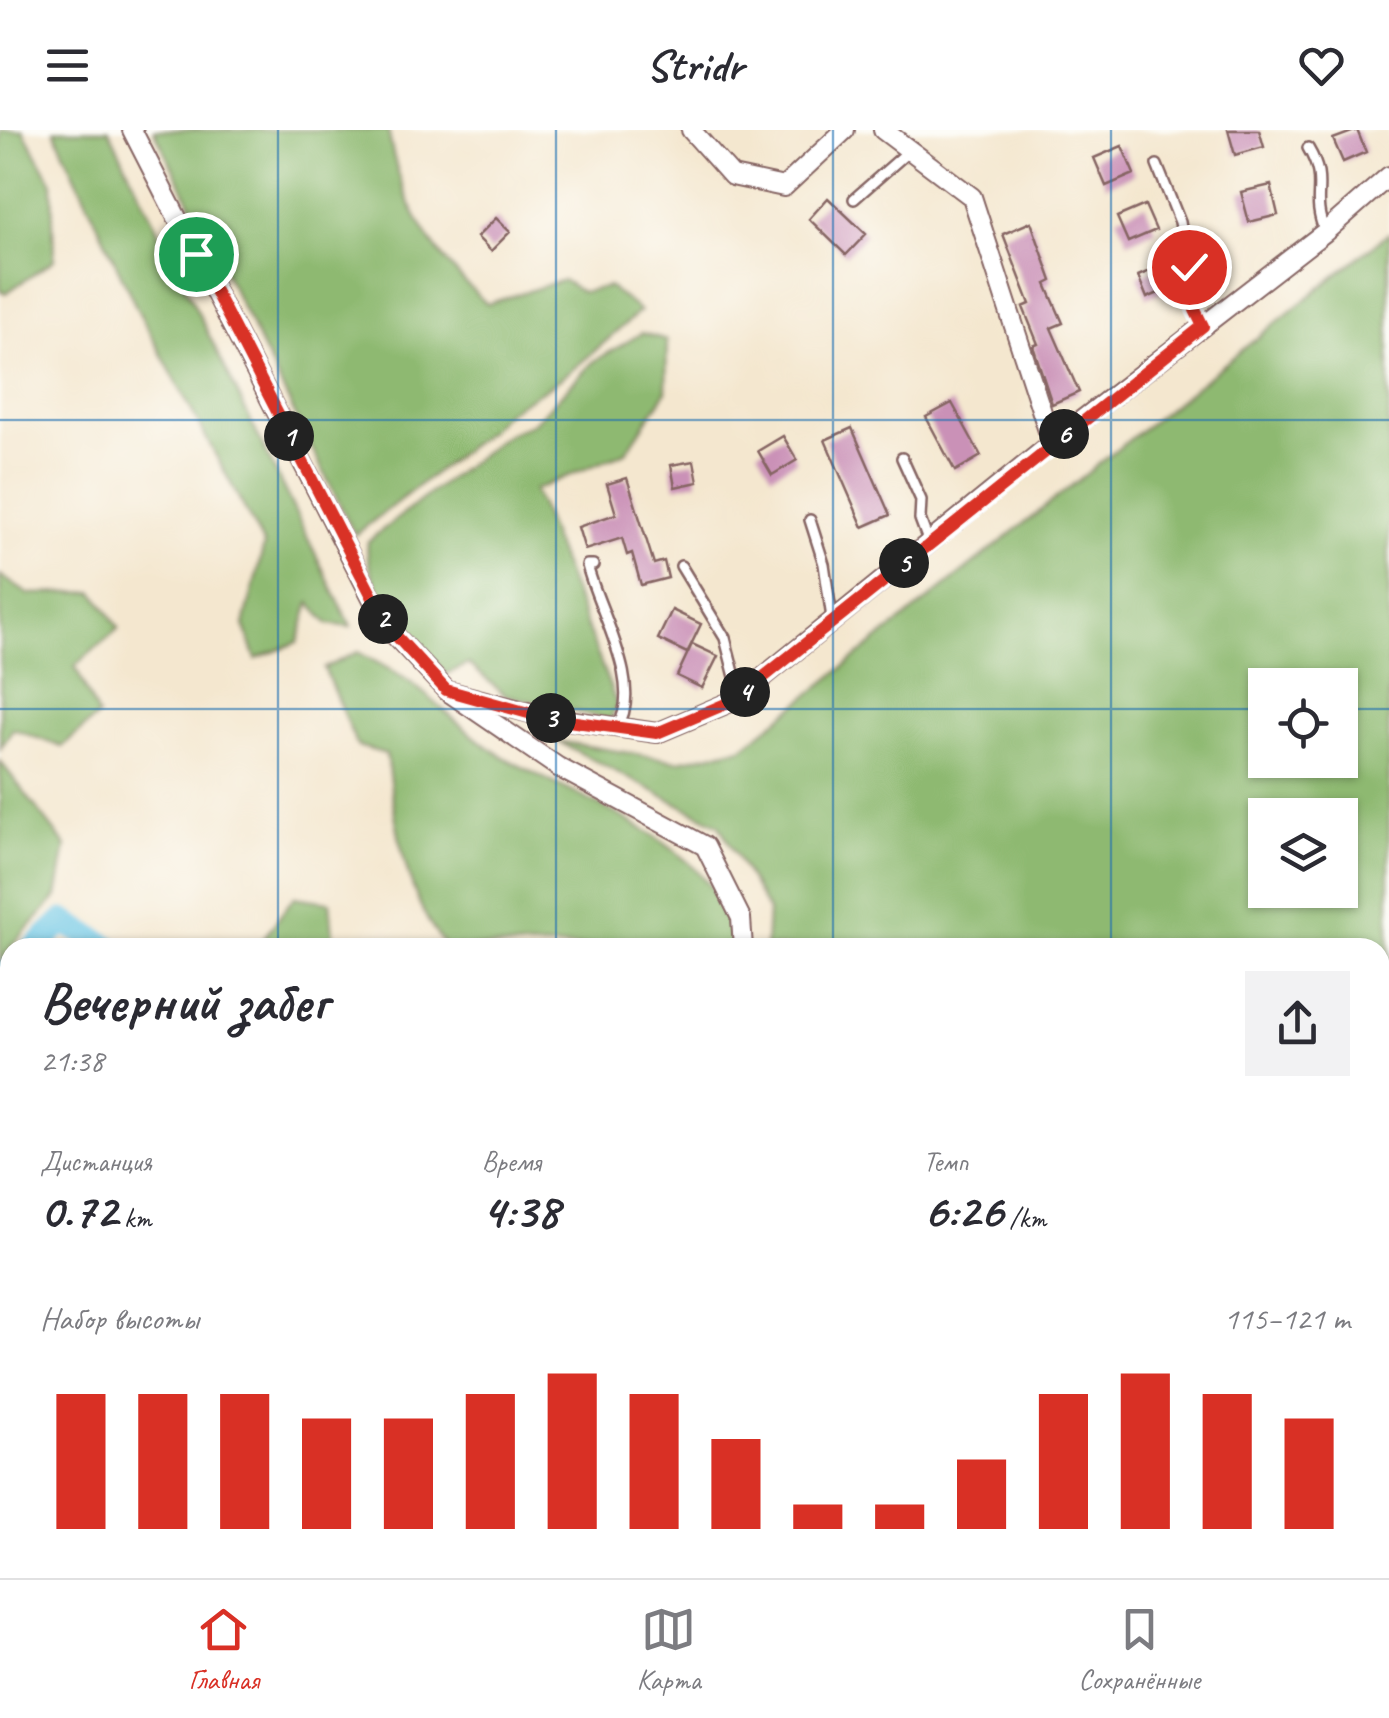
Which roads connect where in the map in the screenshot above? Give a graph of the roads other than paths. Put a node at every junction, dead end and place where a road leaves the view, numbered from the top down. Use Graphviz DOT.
graph roads {
  1 [pos="132,130"];
  2 [pos="691,130"];
  3 [pos="845,130"];
  4 [pos="883,130"];
  5 [pos="1308,148"];
  6 [pos="910,150"];
  7 [pos="1157,165"];
  8 [pos="1389,176"];
  9 [pos="854,199"];
  10 [pos="1325,232"];
  11 [pos="1203,326"];
  12 [pos="1052,443"];
  13 [pos="902,458"];
  14 [pos="810,520"];
  15 [pos="929,542"];
  16 [pos="594,565"];
  17 [pos="680,566"];
  18 [pos="832,621"];
  19 [pos="446,690"];
  20 [pos="740,696"];
  21 [pos="616,729"];
  22 [pos="742,938"];
  1 -- 19 [label="street"];
  2 -- 3 [label="street"];
  4 -- 6 [label="street"];
  5 -- 10 [label="lane"];
  6 -- 9 [label="lane"];
  6 -- 12 [label="street"];
  7 -- 11 [label="lane"];
  8 -- 10 [label="street"];
  10 -- 11 [label="street"];
  11 -- 12 [label="street"];
  12 -- 15 [label="street"];
  13 -- 15 [label="lane"];
  14 -- 18 [label="lane"];
  15 -- 18 [label="street"];
  16 -- 21 [label="lane"];
  17 -- 20 [label="lane"];
  18 -- 20 [label="street"];
  19 -- 21 [label="street"];
  19 -- 22 [label="street"];
  20 -- 21 [label="street"];
}
